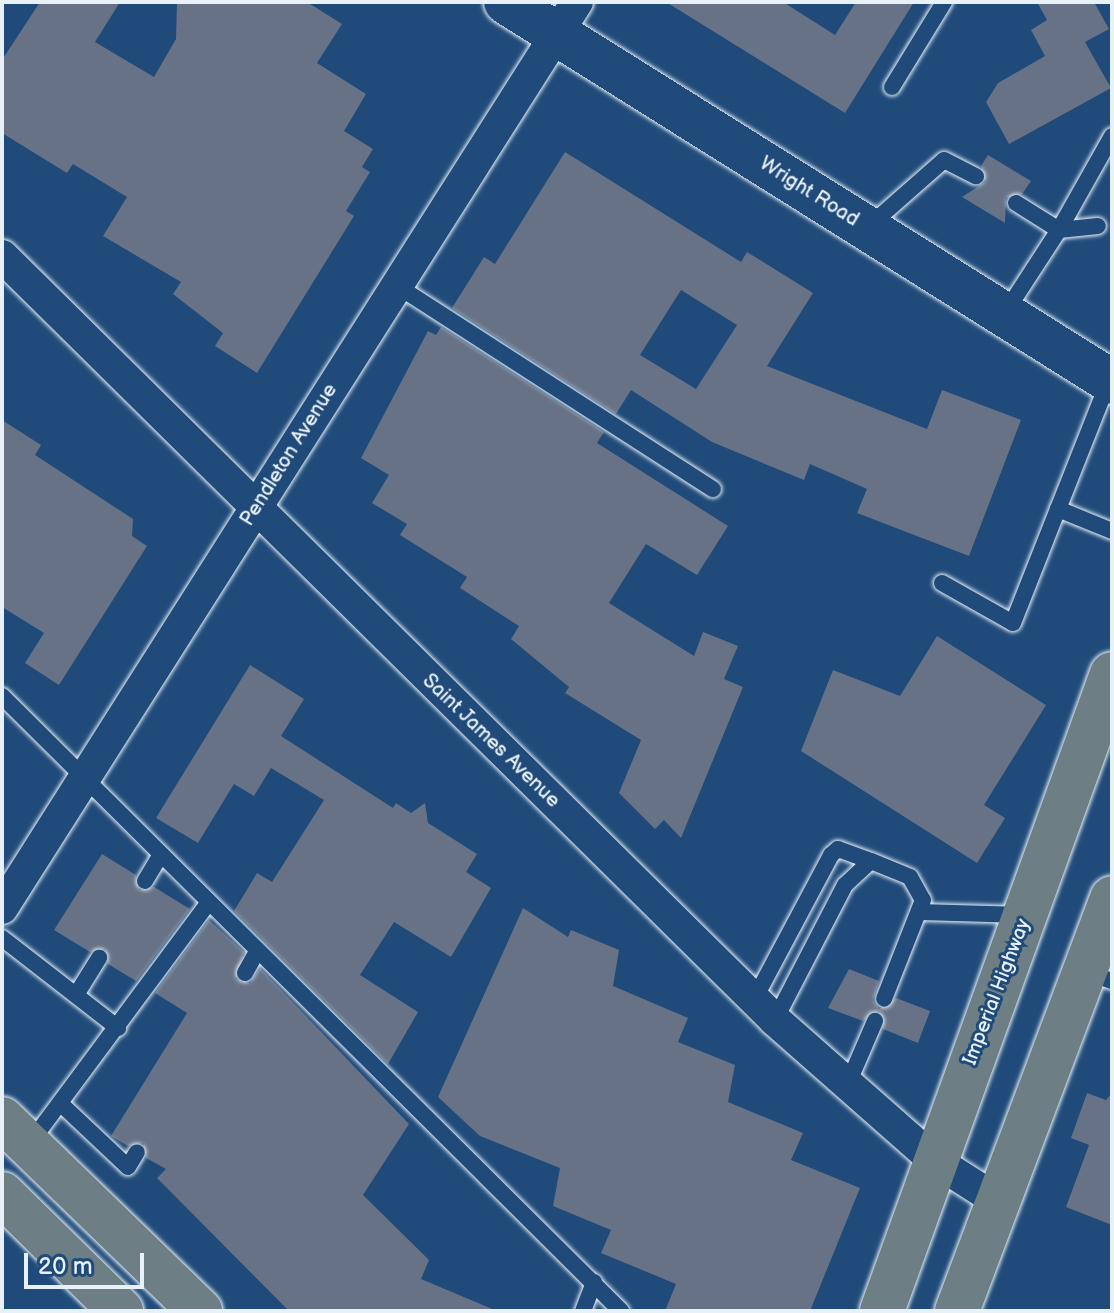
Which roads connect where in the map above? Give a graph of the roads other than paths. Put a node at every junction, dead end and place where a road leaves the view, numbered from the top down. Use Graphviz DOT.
graph roads {
  1 [pos="506,2"];
  2 [pos="944,2"];
  3 [pos="566,18"];
  4 [pos="892,87"];
  5 [pos="1112,136"];
  6 [pos="976,176"];
  7 [pos="1016,203"];
  8 [pos="1098,226"];
  9 [pos="867,228"];
  10 [pos="1059,230"];
  11 [pos="2,256"];
  12 [pos="396,285"];
  13 [pos="1004,314"];
  14 [pos="1110,381"];
  15 [pos="713,489"];
  16 [pos="1058,509"];
  17 [pos="253,510"];
  18 [pos="1112,531"];
  19 [pos="942,583"];
  20 [pos="1112,674"];
  21 [pos="2,696"];
  22 [pos="85,779"];
  23 [pos="161,854"];
  24 [pos="871,861"];
  25 [pos="145,881"];
  26 [pos="1112,898"];
  27 [pos="209,902"];
  28 [pos="2,908"];
  29 [pos="919,912"];
  30 [pos="1026,915"];
  31 [pos="2,938"];
  32 [pos="258,950"];
  33 [pos="99,958"];
  34 [pos="245,973"];
  35 [pos="1099,976"];
  36 [pos="76,995"];
  37 [pos="884,999"];
  38 [pos="765,1009"];
  39 [pos="875,1021"];
  40 [pos="118,1028"];
  41 [pos="847,1086"];
  42 [pos="60,1103"];
  43 [pos="16,1132"];
  44 [pos="137,1152"];
  45 [pos="934,1160"];
  46 [pos="2,1194"];
  47 [pos="1000,1202"];
  48 [pos="594,1282"];
  49 [pos="121,1311"];
  50 [pos="200,1311"];
  51 [pos="583,1311"];
  52 [pos="621,1311"];
  53 [pos="882,1311"];
  54 [pos="957,1311"];
  1 -- 3 [label="street, Wright Road"];
  2 -- 4 [label="lane"];
  3 -- 9 [label="street, Wright Road"];
  3 -- 12 [label="street, Pendleton Avenue"];
  5 -- 10 [label="lane"];
  6 -- 9 [label="lane"];
  7 -- 10 [label="lane"];
  8 -- 10 [label="lane"];
  9 -- 13 [label="street, Wright Road"];
  10 -- 13 [label="lane"];
  11 -- 17 [label="street, Saint James Avenue"];
  12 -- 15 [label="lane"];
  12 -- 17 [label="street, Pendleton Avenue"];
  13 -- 14 [label="street, Wright Road"];
  14 -- 16 [label="lane"];
  16 -- 18 [label="lane"];
  16 -- 19 [label="lane"];
  17 -- 22 [label="street, Pendleton Avenue"];
  17 -- 38 [label="street, Saint James Avenue"];
  20 -- 30 [label="main road, Imperial Highway"];
  21 -- 22 [label="lane"];
  22 -- 23 [label="lane"];
  22 -- 28 [label="street, Pendleton Avenue"];
  23 -- 25 [label="lane"];
  23 -- 27 [label="lane"];
  24 -- 29 [label="lane"];
  24 -- 38 [label="lane"];
  24 -- 38 [label="lane"];
  26 -- 35 [label="main road"];
  27 -- 32 [label="lane"];
  27 -- 40 [label="lane"];
  29 -- 30 [label="lane"];
  29 -- 37 [label="lane"];
  30 -- 45 [label="main road, Imperial Highway"];
  31 -- 36 [label="lane"];
  32 -- 34 [label="lane"];
  32 -- 48 [label="lane"];
  33 -- 36 [label="lane"];
  35 -- 47 [label="main road"];
  36 -- 40 [label="lane"];
  38 -- 41 [label="street, Saint James Avenue"];
  39 -- 41 [label="lane"];
  40 -- 42 [label="lane"];
  41 -- 45 [label="street, Saint James Avenue"];
  42 -- 43 [label="lane"];
  42 -- 44 [label="lane"];
  43 -- 50 [label="main road"];
  45 -- 47 [label="street, Saint James Avenue"];
  45 -- 53 [label="main road, Imperial Highway"];
  46 -- 49 [label="main road"];
  47 -- 54 [label="main road"];
  48 -- 51 [label="lane"];
  48 -- 52 [label="lane"];
}
